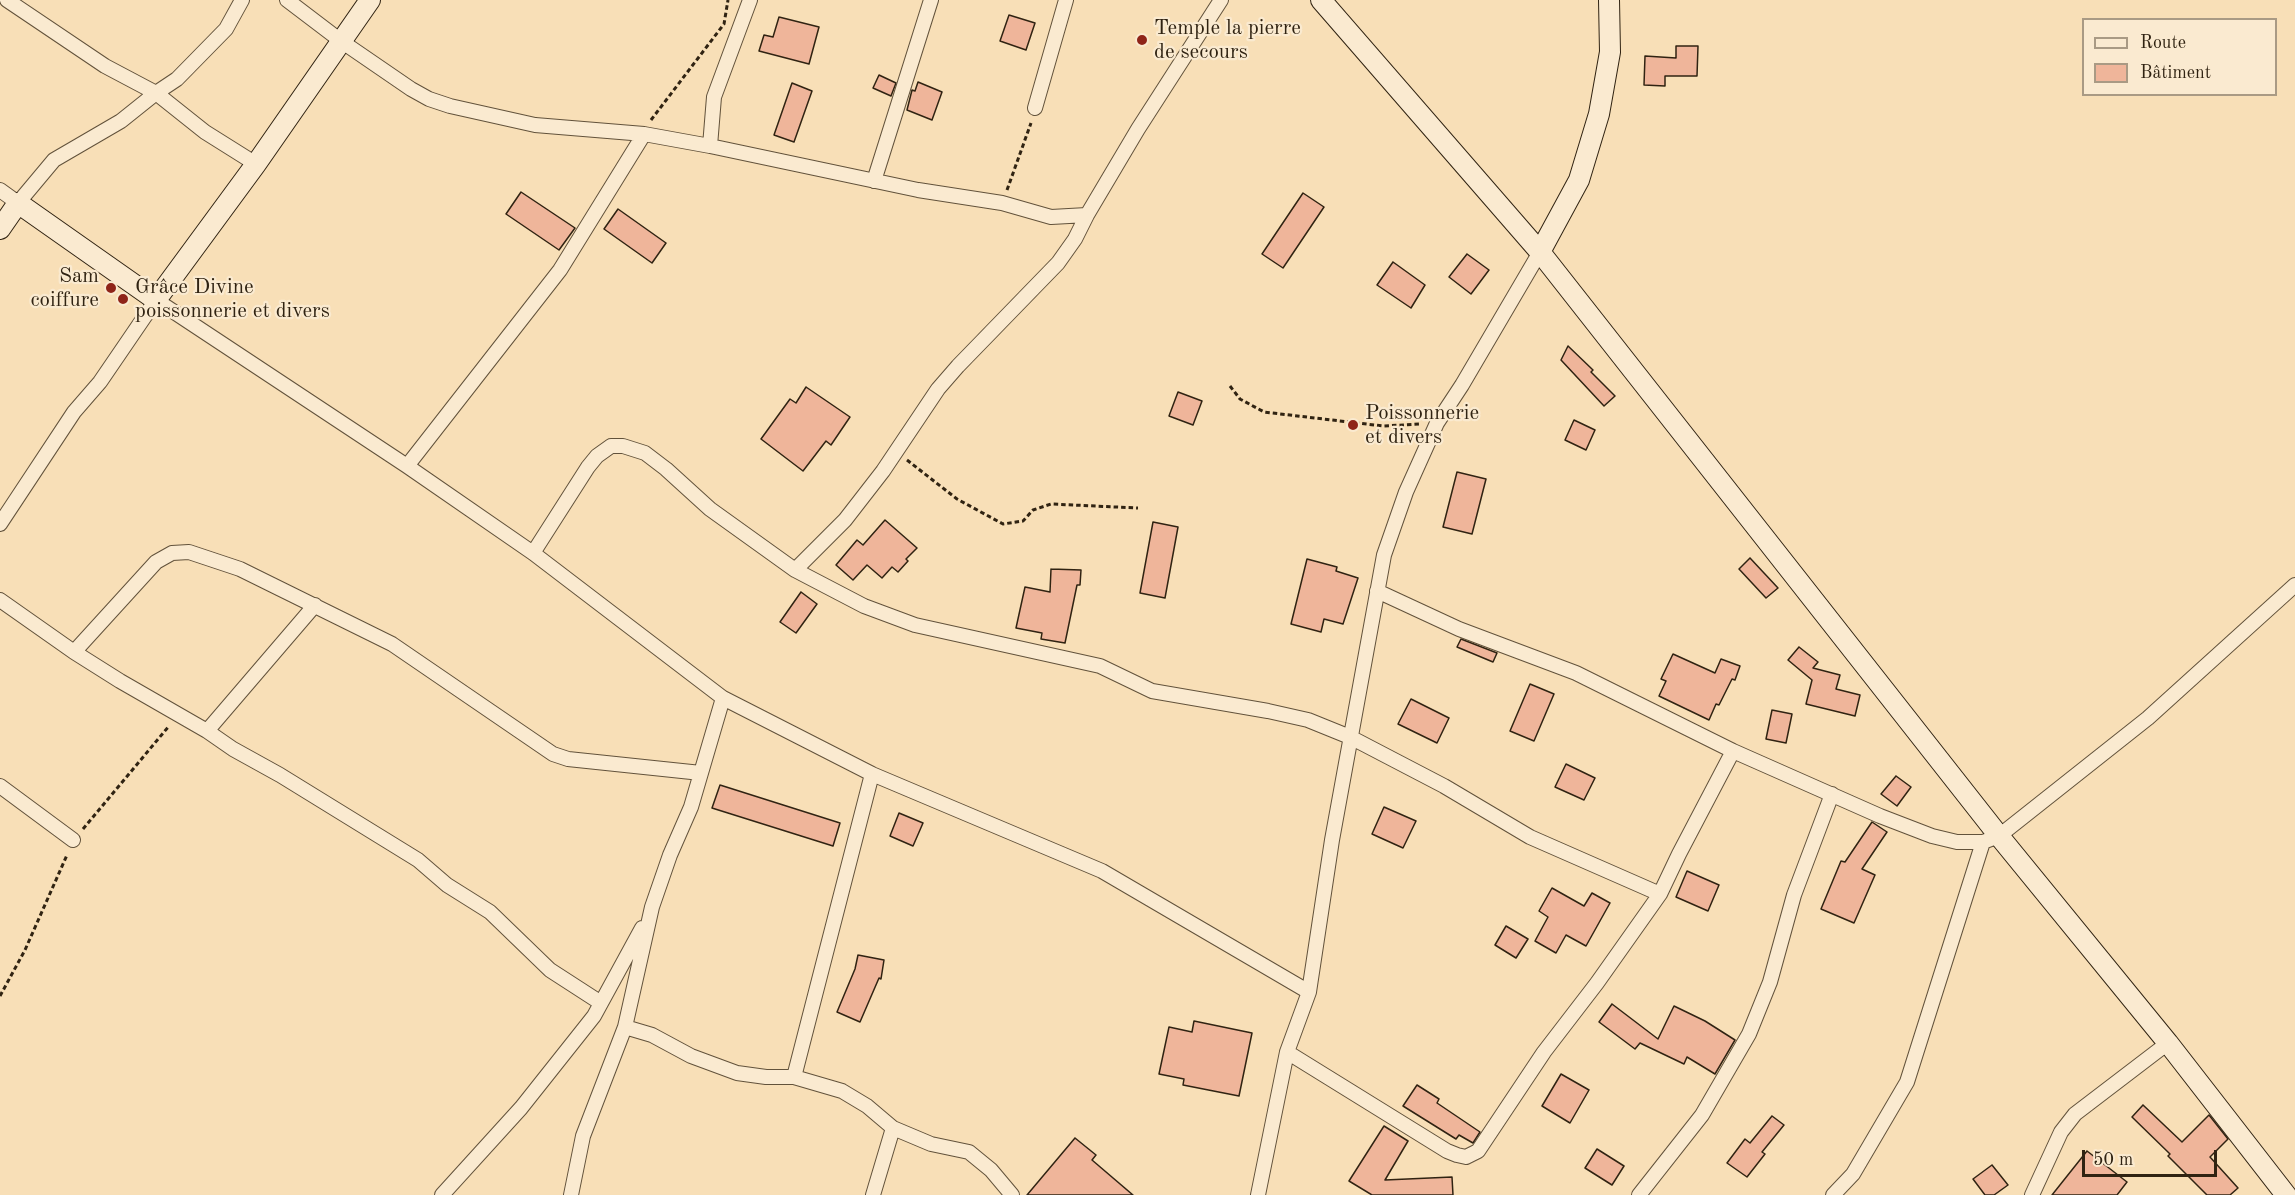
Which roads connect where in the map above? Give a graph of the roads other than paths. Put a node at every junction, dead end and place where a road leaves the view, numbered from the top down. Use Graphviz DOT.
graph roads {
  1 [pos="7,0"];
  2 [pos="242,0"];
  3 [pos="287,0"];
  4 [pos="370,0"];
  5 [pos="750,0"];
  6 [pos="931,0"];
  7 [pos="1066,0"];
  8 [pos="1221,0"];
  9 [pos="1321,0"];
  10 [pos="1609,0"];
  11 [pos="341,41"];
  12 [pos="156,93"];
  13 [pos="1035,108"];
  14 [pos="644,134"];
  15 [pos="710,146"];
  16 [pos="256,164"];
  17 [pos="874,181"];
  18 [pos="0,190"];
  19 [pos="18,202"];
  20 [pos="1087,215"];
  21 [pos="0,229"];
  22 [pos="1540,252"];
  23 [pos="156,300"];
  24 [pos="407,466"];
  25 [pos="0,524"];
  26 [pos="533,553"];
  27 [pos="795,570"];
  28 [pos="2295,585"];
  29 [pos="1377,591"];
  30 [pos="0,600"];
  31 [pos="315,605"];
  32 [pos="74,652"];
  33 [pos="723,698"];
  34 [pos="207,731"];
  35 [pos="1350,736"];
  36 [pos="1733,751"];
  37 [pos="701,773"];
  38 [pos="872,774"];
  39 [pos="0,786"];
  40 [pos="1832,794"];
  41 [pos="1991,839"];
  42 [pos="73,840"];
  43 [pos="1660,894"];
  44 [pos="652,908"];
  45 [pos="1309,992"];
  46 [pos="601,1003"];
  47 [pos="624,1026"];
  48 [pos="2168,1042"];
  49 [pos="1287,1052"];
  50 [pos="794,1077"];
  51 [pos="893,1128"];
  52 [pos="442,1195"];
  53 [pos="572,1195"];
  54 [pos="873,1195"];
  55 [pos="1012,1195"];
  56 [pos="1258,1195"];
  57 [pos="1640,1195"];
  58 [pos="1833,1195"];
  59 [pos="2032,1195"];
  60 [pos="2286,1195"];
  1 -- 12 [label="street"];
  2 -- 12 [label="street"];
  3 -- 11 [label="street"];
  4 -- 11 [label="street"];
  5 -- 15 [label="street"];
  6 -- 17 [label="street"];
  7 -- 13 [label="street"];
  8 -- 20 [label="street"];
  9 -- 22 [label="street"];
  10 -- 22 [label="street"];
  11 -- 14 [label="street"];
  11 -- 16 [label="street"];
  12 -- 16 [label="street"];
  12 -- 19 [label="street"];
  14 -- 15 [label="street"];
  14 -- 24 [label="street"];
  15 -- 17 [label="street"];
  16 -- 23 [label="street"];
  17 -- 20 [label="street"];
  18 -- 19 [label="street"];
  19 -- 21 [label="street"];
  19 -- 23 [label="street"];
  20 -- 27 [label="street"];
  22 -- 29 [label="street"];
  22 -- 41 [label="street"];
  23 -- 24 [label="street"];
  23 -- 25 [label="street"];
  24 -- 26 [label="street"];
  26 -- 27 [label="street"];
  26 -- 33 [label="street"];
  27 -- 35 [label="street"];
  28 -- 41 [label="street"];
  29 -- 35 [label="street"];
  29 -- 36 [label="street"];
  30 -- 32 [label="street"];
  31 -- 32 [label="street"];
  31 -- 34 [label="street"];
  31 -- 37 [label="street"];
  32 -- 34 [label="street"];
  33 -- 37 [label="street"];
  33 -- 38 [label="street"];
  34 -- 46 [label="street"];
  35 -- 43 [label="street"];
  35 -- 45 [label="street"];
  36 -- 40 [label="street"];
  36 -- 43 [label="street"];
  37 -- 44 [label="street"];
  38 -- 45 [label="street"];
  38 -- 50 [label="street"];
  39 -- 42 [label="street"];
  40 -- 41 [label="street"];
  40 -- 57 [label="street"];
  41 -- 48 [label="street"];
  41 -- 58 [label="street"];
  43 -- 49 [label="street"];
  44 -- 46 [label="street"];
  44 -- 47 [label="street"];
  45 -- 49 [label="street"];
  46 -- 52 [label="street"];
  47 -- 50 [label="street"];
  47 -- 53 [label="street"];
  48 -- 59 [label="street"];
  48 -- 60 [label="street"];
  49 -- 56 [label="street"];
  50 -- 51 [label="street"];
  51 -- 54 [label="street"];
  51 -- 55 [label="street"];
}
